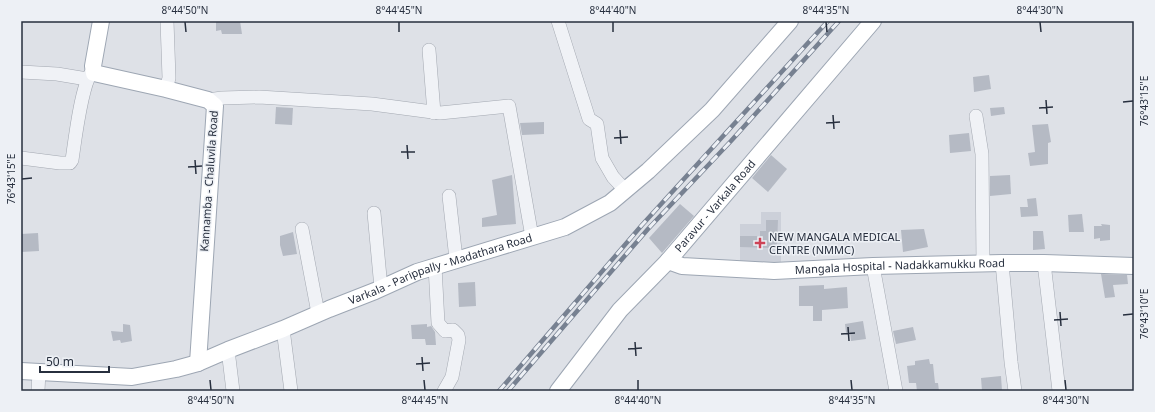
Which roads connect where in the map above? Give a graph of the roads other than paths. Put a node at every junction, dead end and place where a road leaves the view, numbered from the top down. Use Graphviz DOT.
graph roads {
  1 [pos="101,21"];
  2 [pos="167,21"];
  3 [pos="558,21"];
  4 [pos="873,21"];
  5 [pos="784,24"];
  6 [pos="429,50"];
  7 [pos="21,72"];
  8 [pos="91,76"];
  9 [pos="166,89"];
  10 [pos="208,100"];
  11 [pos="434,113"];
  12 [pos="976,116"];
  13 [pos="21,158"];
  14 [pos="625,190"];
  15 [pos="449,196"];
  16 [pos="374,213"];
  17 [pos="302,229"];
  18 [pos="532,237"];
  19 [pos="456,259"];
  20 [pos="668,261"];
  21 [pos="1002,263"];
  22 [pos="1044,263"];
  23 [pos="983,264"];
  24 [pos="435,266"];
  25 [pos="873,266"];
  26 [pos="1134,266"];
  27 [pos="381,288"];
  28 [pos="318,313"];
  29 [pos="283,329"];
  30 [pos="228,350"];
  31 [pos="198,363"];
  32 [pos="21,371"];
  33 [pos="38,372"];
  34 [pos="38,391"];
  35 [pos="233,391"];
  36 [pos="291,391"];
  37 [pos="444,391"];
  38 [pos="558,391"];
  39 [pos="896,391"];
  40 [pos="1015,391"];
  41 [pos="1060,391"];
  1 -- 8 [label="main road"];
  2 -- 9 [label="street"];
  3 -- 14 [label="street"];
  4 -- 20 [label="main road, Paravur - Varkala Road"];
  5 -- 14 [label="main road, Varkala - Parippally - Madathara Road"];
  6 -- 11 [label="street"];
  7 -- 8 [label="street"];
  8 -- 9 [label="main road, Kannamba - Chaluvila Road"];
  8 -- 13 [label="street"];
  9 -- 10 [label="main road, Kannamba - Chaluvila Road"];
  10 -- 11 [label="street"];
  10 -- 31 [label="main road, Kannamba - Chaluvila Road"];
  11 -- 18 [label="street"];
  12 -- 23 [label="street"];
  14 -- 18 [label="main road, Varkala - Parippally - Madathara Road"];
  15 -- 19 [label="street"];
  16 -- 27 [label="street"];
  17 -- 28 [label="street"];
  18 -- 19 [label="main road, Varkala - Parippally - Madathara Road"];
  19 -- 24 [label="main road, Varkala - Parippally - Madathara Road"];
  20 -- 25 [label="main road, Mangala Hospital - Nadakkamukku Road"];
  20 -- 38 [label="main road, Paravur - Varkala Road"];
  21 -- 22 [label="main road, Mangala Hospital - Nadakkamukku Road"];
  21 -- 23 [label="main road, Mangala Hospital - Nadakkamukku Road"];
  21 -- 40 [label="street"];
  22 -- 26 [label="main road, Mangala Hospital - Nadakkamukku Road"];
  22 -- 41 [label="street"];
  23 -- 25 [label="main road, Mangala Hospital - Nadakkamukku Road"];
  24 -- 27 [label="main road, Varkala - Parippally - Madathara Road"];
  24 -- 37 [label="street"];
  25 -- 39 [label="street"];
  27 -- 28 [label="main road, Varkala - Parippally - Madathara Road"];
  28 -- 29 [label="main road, Varkala - Parippally - Madathara Road"];
  29 -- 30 [label="main road, Varkala - Parippally - Madathara Road"];
  29 -- 36 [label="street"];
  30 -- 31 [label="main road, Varkala - Parippally - Madathara Road"];
  30 -- 35 [label="street"];
  31 -- 33 [label="main road, Varkala - Parippally - Madathara Road"];
  32 -- 33 [label="main road, Varkala - Parippally - Madathara Road"];
  33 -- 34 [label="street"];
}
